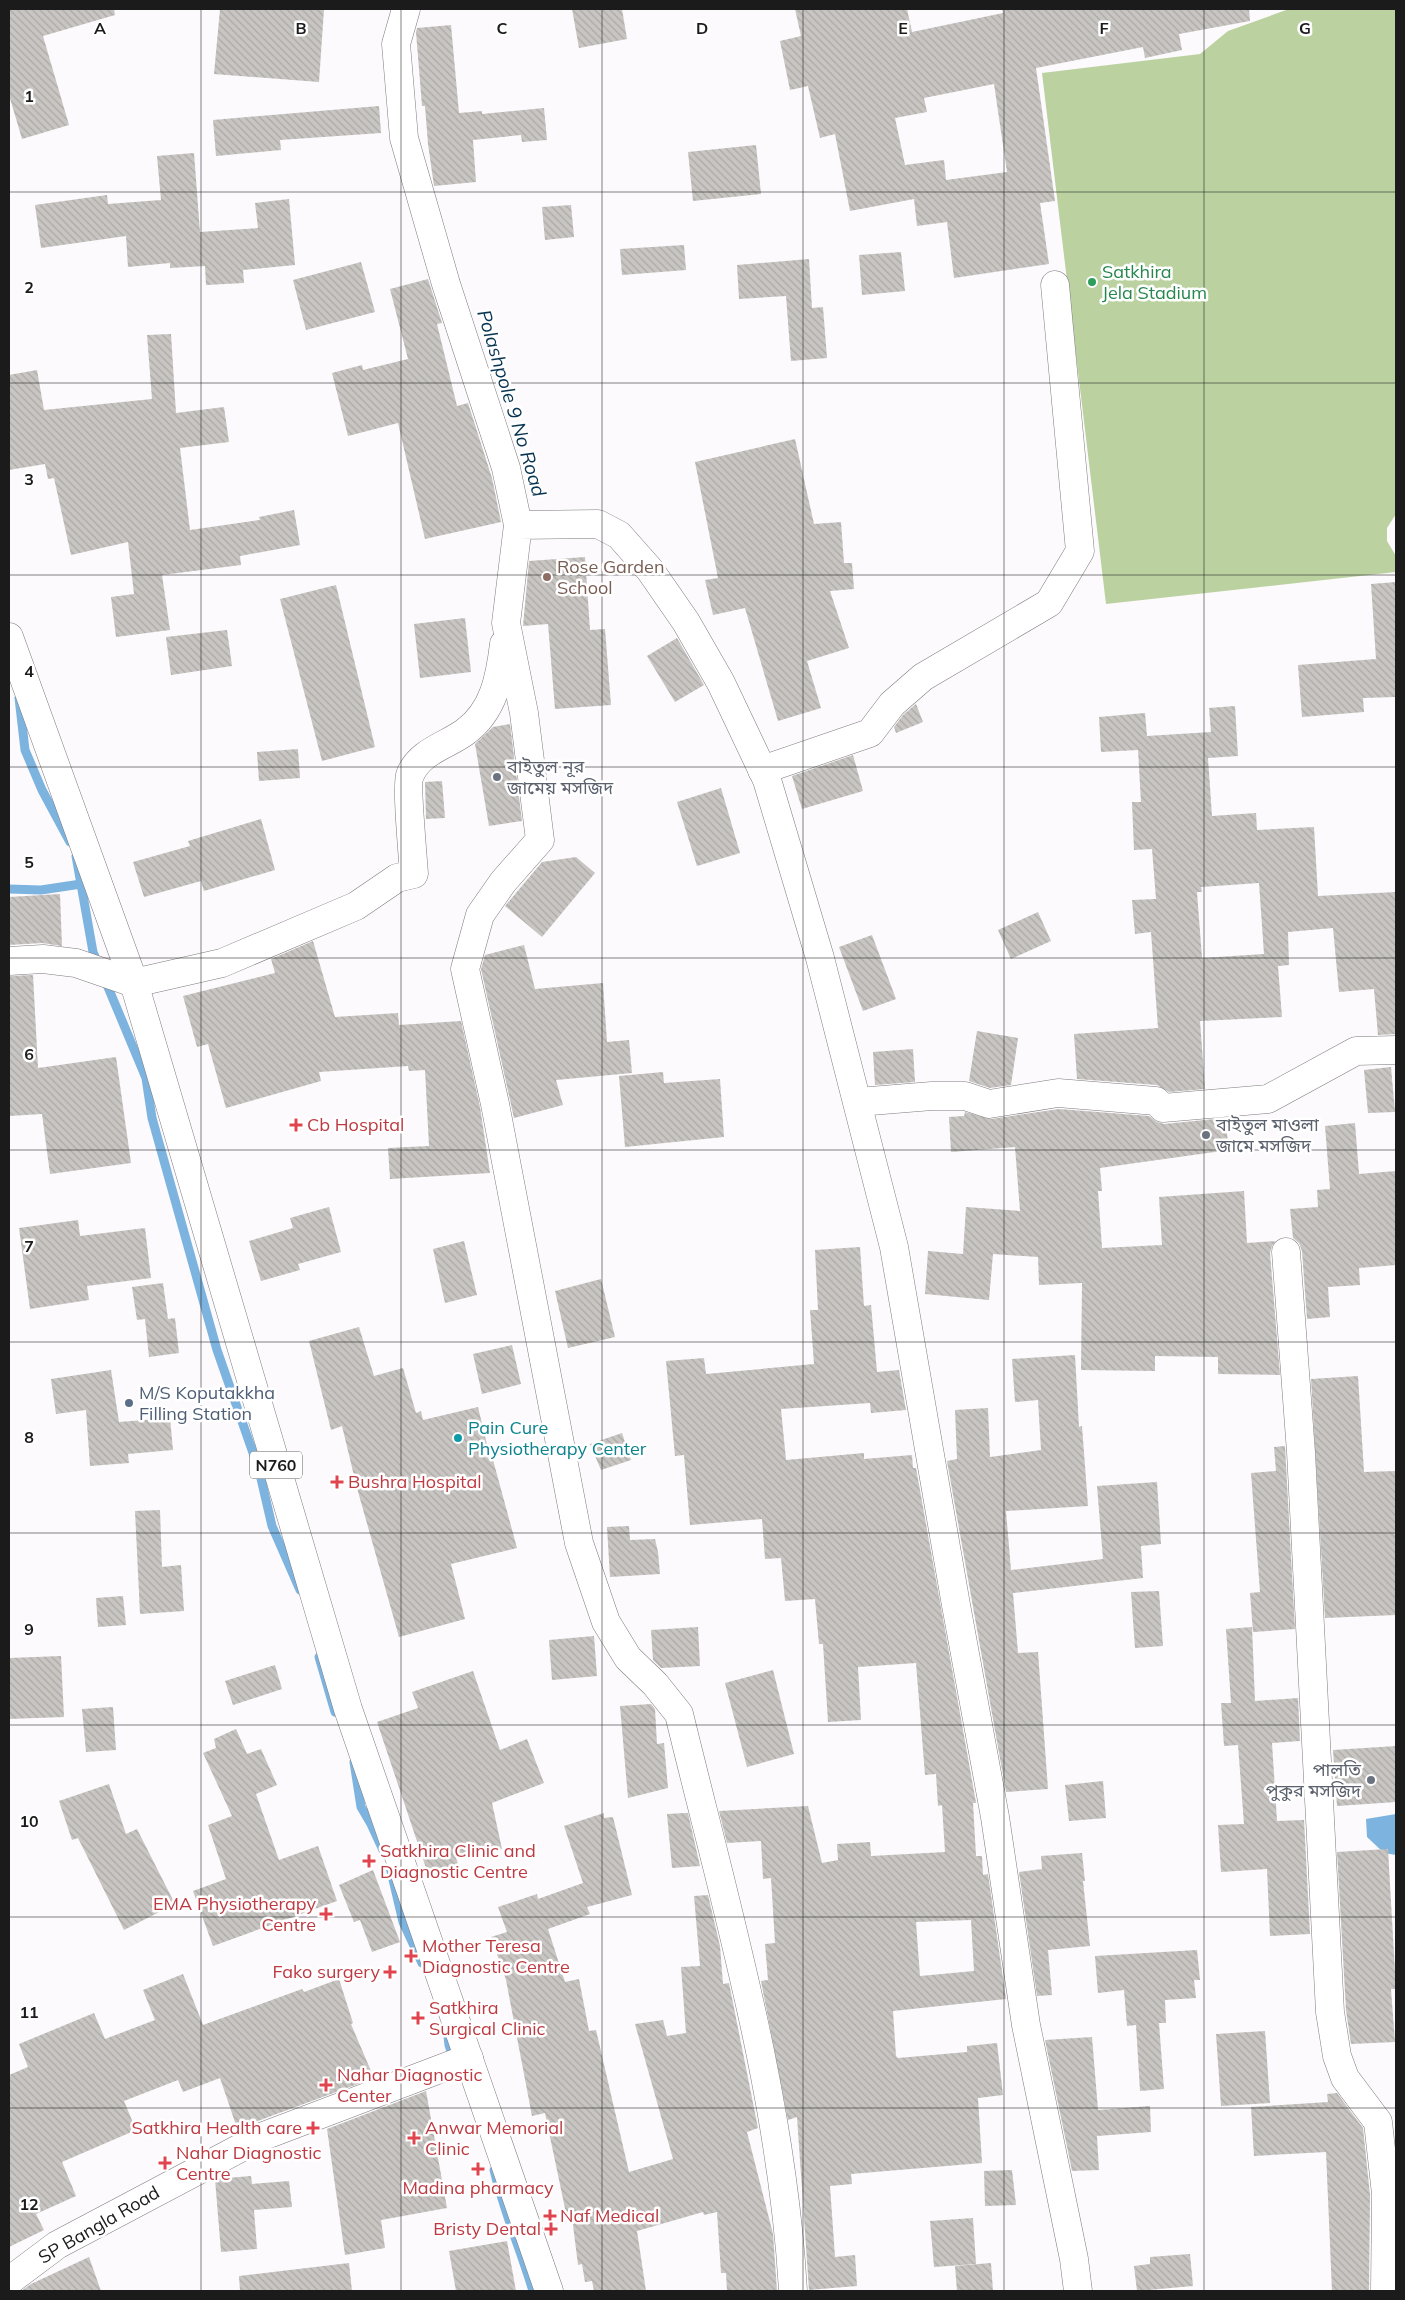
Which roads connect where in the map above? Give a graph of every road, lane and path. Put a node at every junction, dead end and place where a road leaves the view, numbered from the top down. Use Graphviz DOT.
graph roads {
  1 [pos="406,9"];
  2 [pos="1055,285"];
  3 [pos="518,525"];
  4 [pos="506,623"];
  5 [pos="9,637"];
  6 [pos="762,770"];
  7 [pos="9,961"];
  8 [pos="134,983"];
  9 [pos="1396,1050"];
  10 [pos="858,1102"];
  11 [pos="1286,1252"];
  12 [pos="469,2058"];
  13 [pos="1387,2121"];
  14 [pos="9,2281"];
  15 [pos="549,2291"];
  16 [pos="793,2291"];
  17 [pos="1078,2291"];
  18 [pos="1384,2291"];
  1 -- 3 [label="main road"];
  2 -- 6 [label="main road"];
  3 -- 4 [label="main road"];
  3 -- 6 [label="main road"];
  4 -- 8 [label="main road"];
  4 -- 16 [label="main road"];
  5 -- 8 [label="main road, N760"];
  6 -- 10 [label="main road"];
  7 -- 8 [label="main road"];
  8 -- 12 [label="main road, N760"];
  9 -- 10 [label="main road"];
  10 -- 17 [label="main road"];
  11 -- 13 [label="main road"];
  12 -- 14 [label="main road, SP Bangla Road"];
  12 -- 15 [label="main road, N760"];
  13 -- 18 [label="main road"];
}
